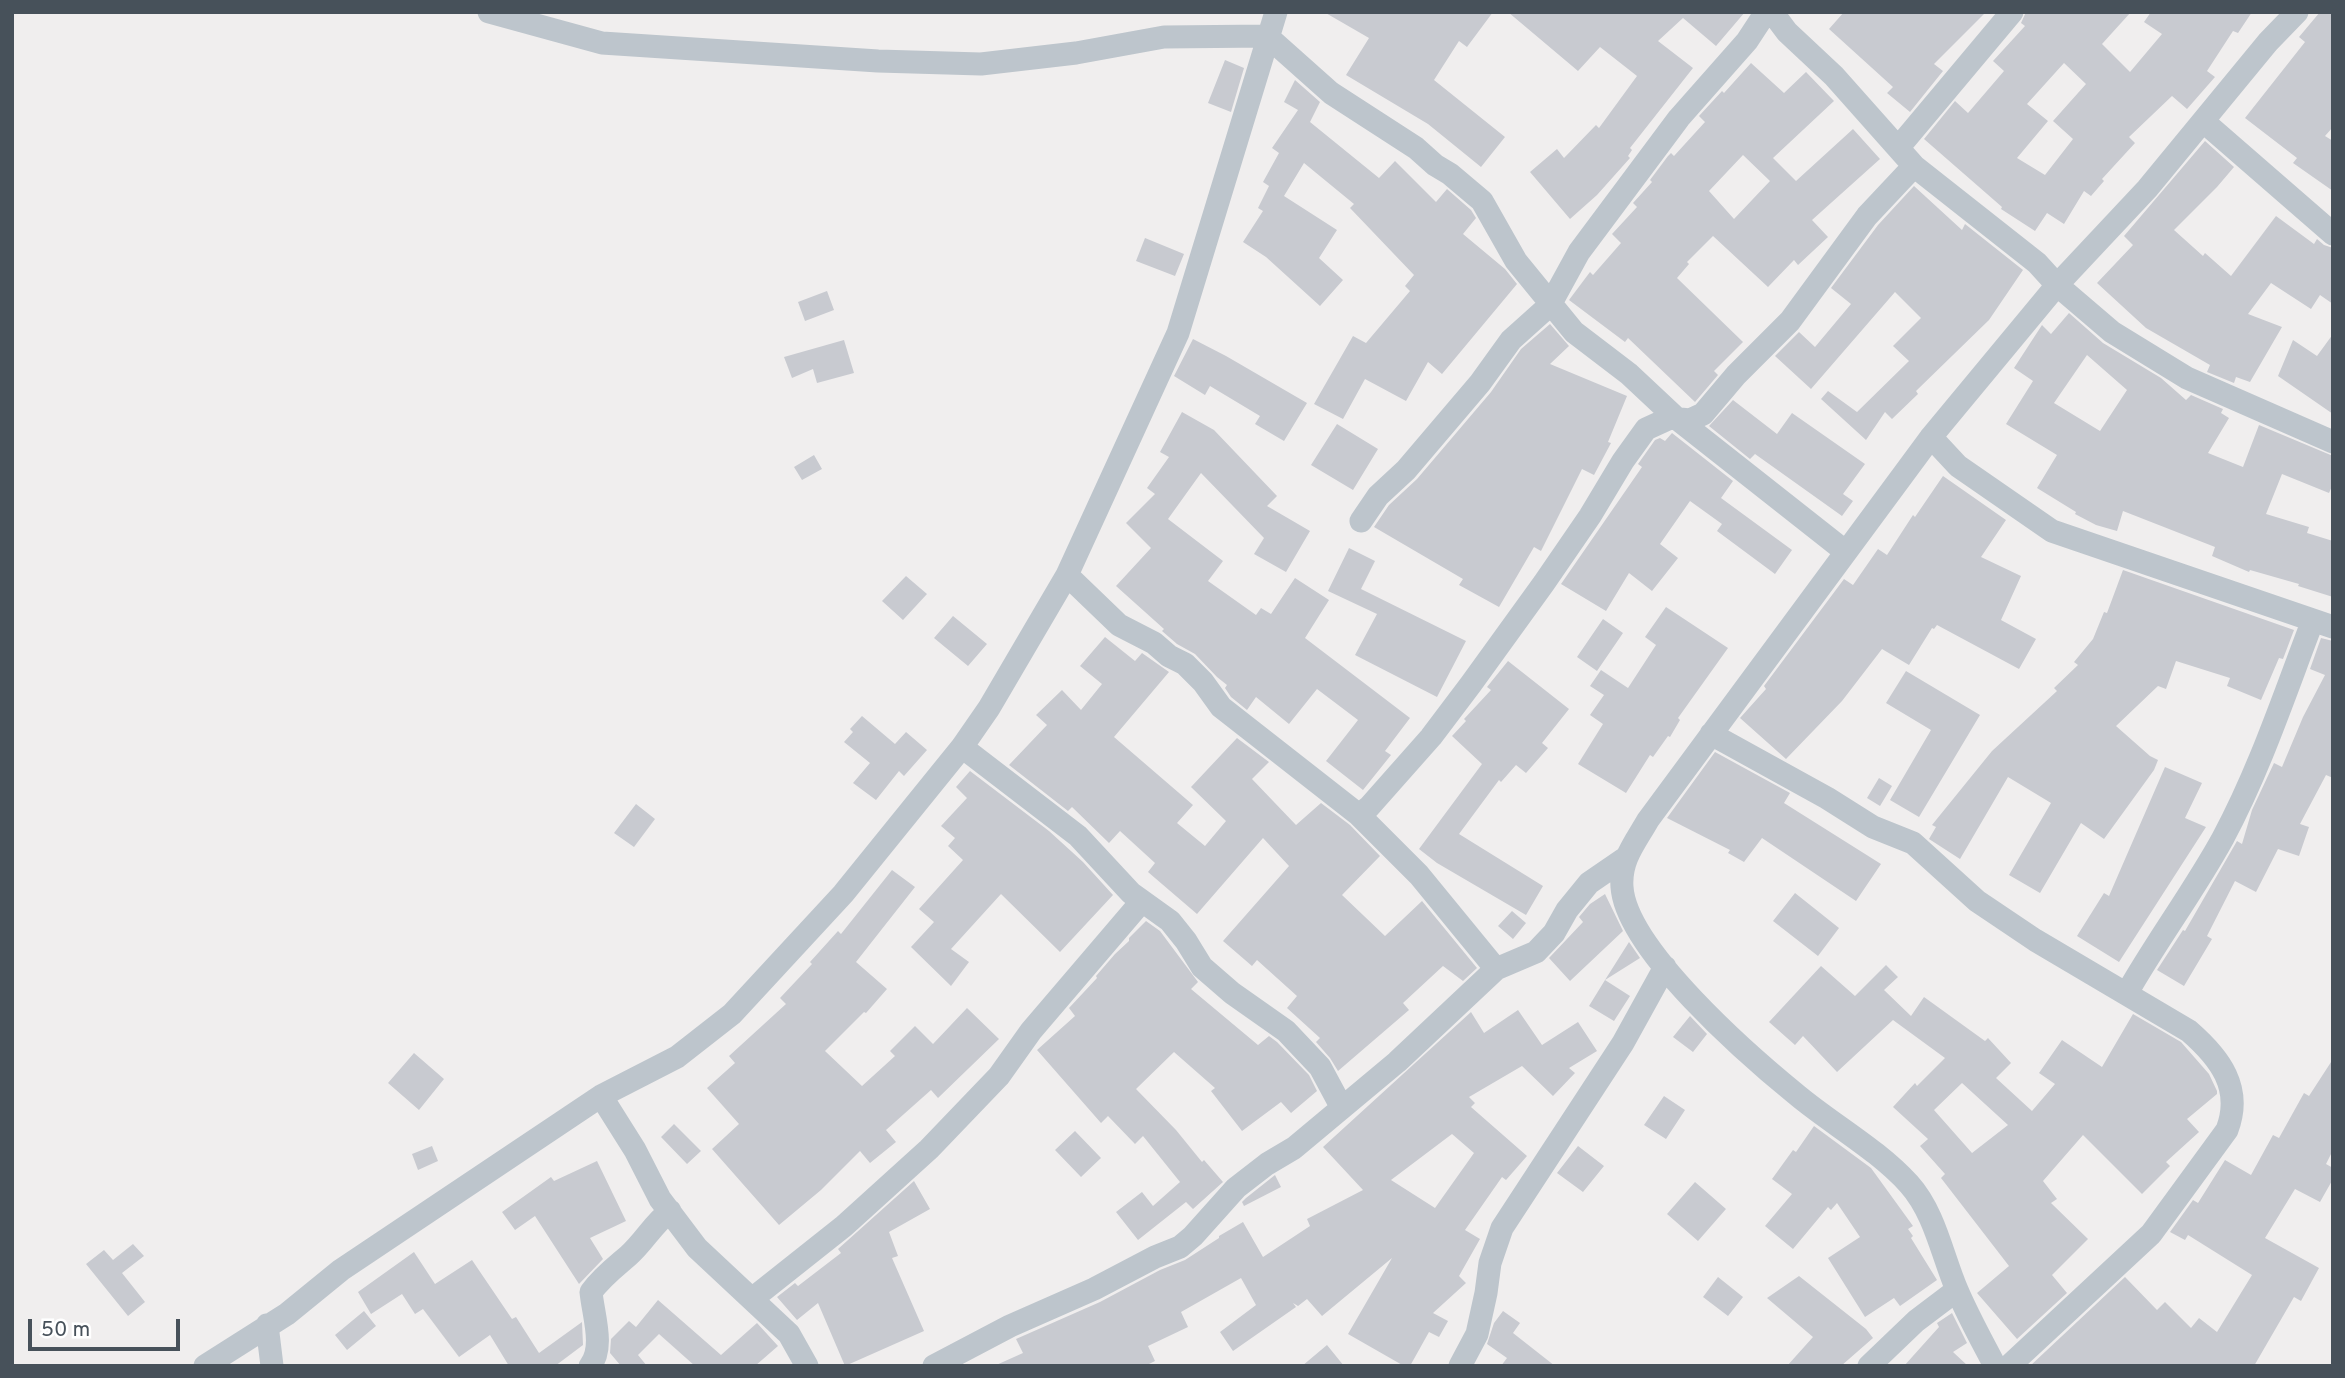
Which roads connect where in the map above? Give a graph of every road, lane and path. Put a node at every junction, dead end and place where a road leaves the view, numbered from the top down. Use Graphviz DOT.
graph roads {
  1 [pos="489,12"];
  2 [pos="1276,12"];
  3 [pos="1766,12"];
  4 [pos="1772,12"];
  5 [pos="2012,12"];
  6 [pos="2297,12"];
  7 [pos="1267,36"];
  8 [pos="2203,121"];
  9 [pos="1898,148"];
  10 [pos="1914,166"];
  11 [pos="2333,234"];
  12 [pos="2057,285"];
  13 [pos="1550,305"];
  14 [pos="1676,418"];
  15 [pos="1931,438"];
  16 [pos="2333,442"];
  17 [pos="1361,521"];
  18 [pos="1846,552"];
  19 [pos="1067,575"];
  20 [pos="2323,623"];
  21 [pos="1711,734"];
  22 [pos="962,747"];
  23 [pos="1359,815"];
  24 [pos="1624,859"];
  25 [pos="1142,901"];
  26 [pos="1665,967"];
  27 [pos="1496,969"];
  28 [pos="2127,993"];
  29 [pos="601,1096"];
  30 [pos="1342,1108"];
  31 [pos="670,1211"];
  32 [pos="1957,1290"];
  33 [pos="752,1299"];
  34 [pos="267,1325"];
  35 [pos="1469,1360"];
  36 [pos="205,1366"];
  37 [pos="272,1366"];
  38 [pos="590,1366"];
  39 [pos="807,1366"];
  40 [pos="934,1366"];
  41 [pos="1869,1366"];
  42 [pos="1995,1366"];
  43 [pos="2009,1366"];
  1 -- 7 [label="street"];
  2 -- 7 [label="street"];
  3 -- 13 [label="street"];
  4 -- 9 [label="street"];
  5 -- 9 [label="street"];
  6 -- 8 [label="street"];
  7 -- 13 [label="street"];
  7 -- 19 [label="street"];
  8 -- 11 [label="street"];
  8 -- 12 [label="street"];
  9 -- 10 [label="street"];
  10 -- 12 [label="street"];
  10 -- 14 [label="street"];
  12 -- 15 [label="street"];
  12 -- 16 [label="street"];
  13 -- 14 [label="street"];
  13 -- 17 [label="street"];
  14 -- 18 [label="street"];
  14 -- 23 [label="street"];
  15 -- 18 [label="street"];
  15 -- 20 [label="street"];
  18 -- 21 [label="street"];
  19 -- 22 [label="street"];
  19 -- 23 [label="street"];
  20 -- 28 [label="street"];
  21 -- 24 [label="street"];
  21 -- 28 [label="street"];
  22 -- 25 [label="street"];
  22 -- 29 [label="street"];
  23 -- 27 [label="street"];
  24 -- 26 [label="street"];
  24 -- 27 [label="street"];
  25 -- 30 [label="street"];
  25 -- 33 [label="street"];
  26 -- 32 [label="street"];
  26 -- 35 [label="street"];
  27 -- 30 [label="street"];
  28 -- 43 [label="street"];
  29 -- 31 [label="street"];
  29 -- 34 [label="street"];
  30 -- 40 [label="street"];
  31 -- 33 [label="street"];
  31 -- 38 [label="street"];
  32 -- 41 [label="street"];
  32 -- 42 [label="street"];
  33 -- 39 [label="street"];
  34 -- 36 [label="street"];
  34 -- 37 [label="street"];
}
